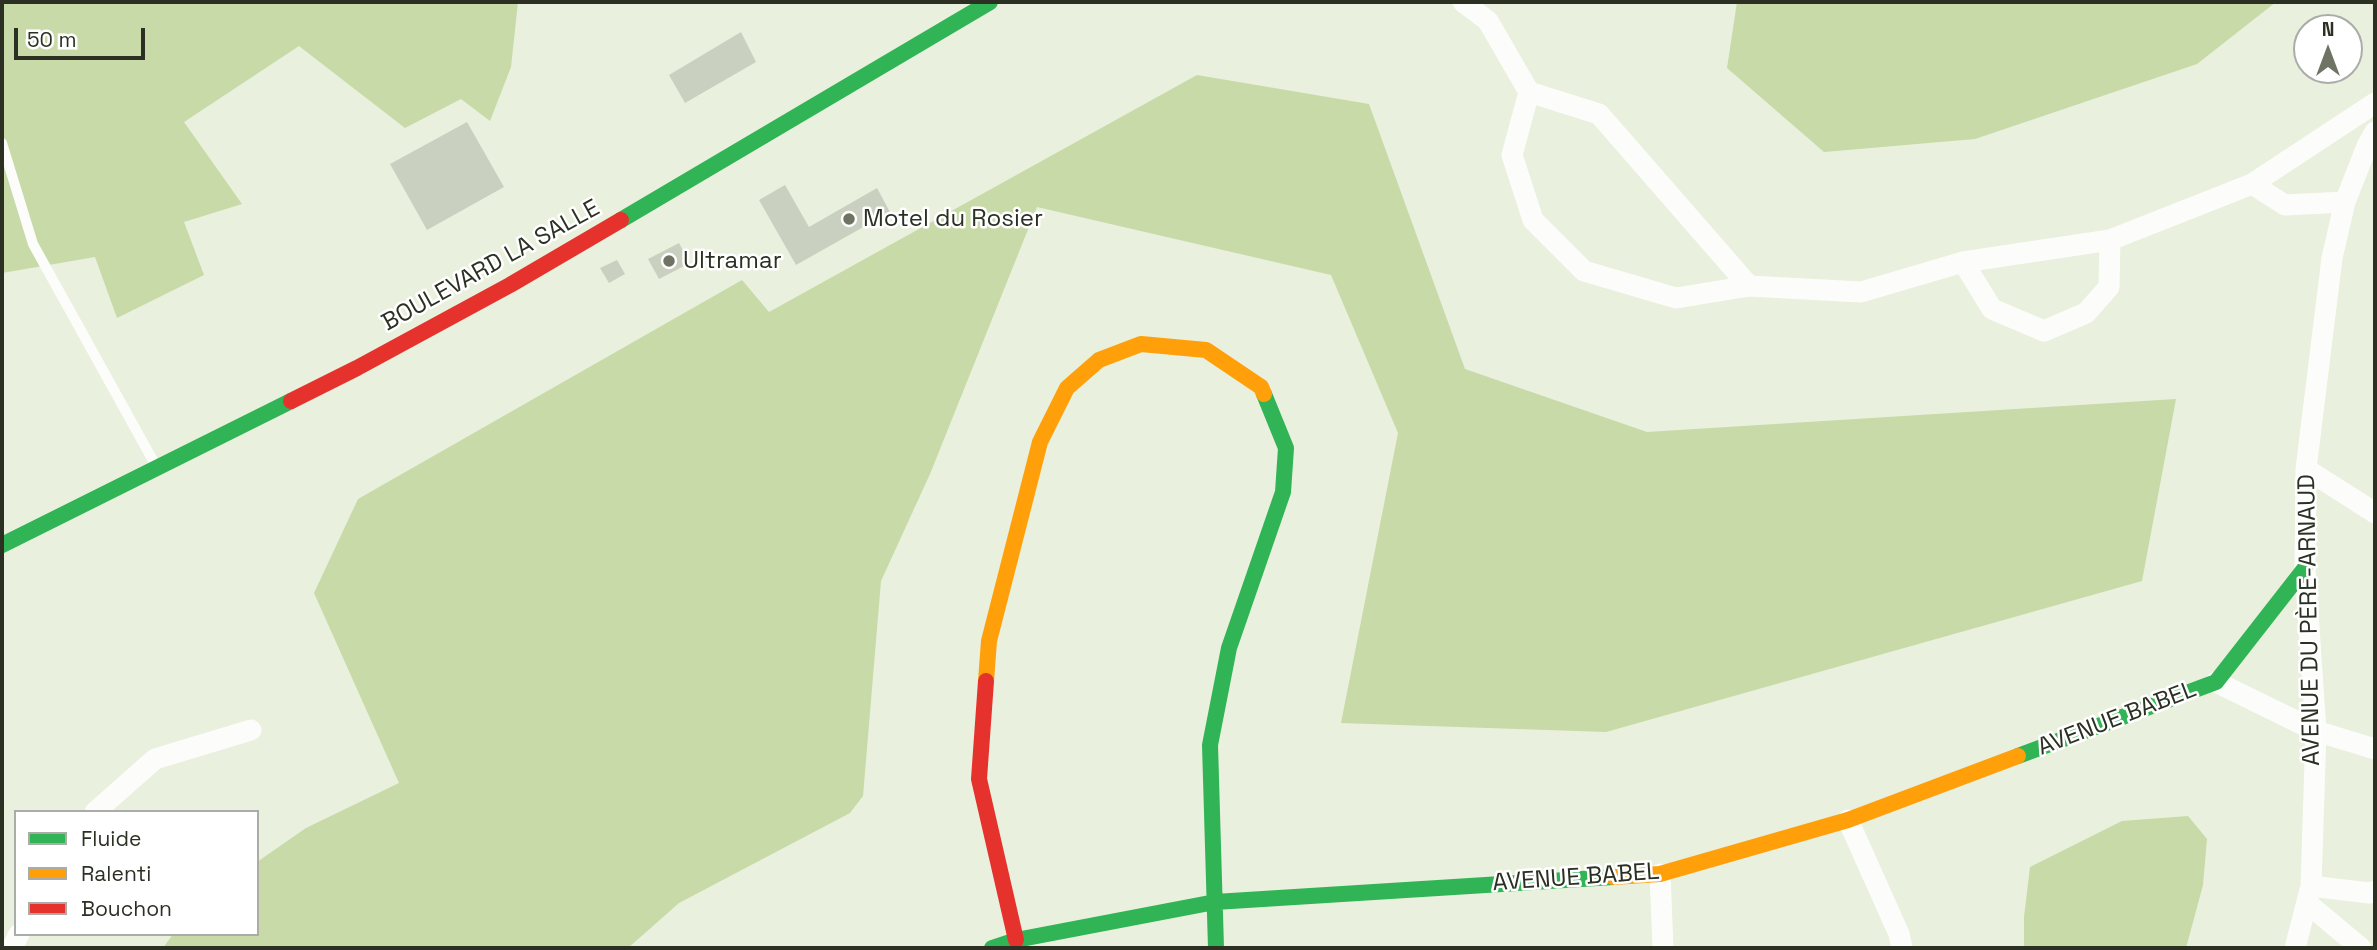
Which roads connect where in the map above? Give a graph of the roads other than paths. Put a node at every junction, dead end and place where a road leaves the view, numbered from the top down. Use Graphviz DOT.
graph roads {
  1 [pos="990,2"];
  2 [pos="1462,2"];
  3 [pos="1529,92"];
  4 [pos="2375,103"];
  5 [pos="2375,132"];
  6 [pos="2,143"];
  7 [pos="2252,184"];
  8 [pos="2345,202"];
  9 [pos="2110,240"];
  10 [pos="1963,262"];
  11 [pos="1749,286"];
  12 [pos="156,466"];
  13 [pos="2306,469"];
  14 [pos="2375,513"];
  15 [pos="2,545"];
  16 [pos="2305,568"];
  17 [pos="2216,682"];
  18 [pos="251,730"];
  19 [pos="2316,732"];
  20 [pos="2375,748"];
  21 [pos="97,810"];
  22 [pos="1848,820"];
  23 [pos="1660,874"];
  24 [pos="2375,891"];
  25 [pos="2309,895"];
  26 [pos="1215,902"];
  27 [pos="1016,940"];
  28 [pos="992,948"];
  29 [pos="1216,948"];
  30 [pos="1663,948"];
  31 [pos="1902,948"];
  32 [pos="2295,948"];
  33 [pos="2361,948"];
  1 -- 12 [label="street, BOULEVARD LA SALLE"];
  2 -- 3 [label="street"];
  3 -- 11 [label="street"];
  3 -- 11 [label="street"];
  4 -- 7 [label="street"];
  5 -- 8 [label="street, AVENUE DU PÈRE-ARNAUD"];
  6 -- 12 [label="lane"];
  7 -- 8 [label="street"];
  7 -- 9 [label="street"];
  8 -- 13 [label="street, AVENUE DU PÈRE-ARNAUD"];
  9 -- 10 [label="street"];
  9 -- 10 [label="street"];
  10 -- 11 [label="street"];
  12 -- 15 [label="street, BOULEVARD LA SALLE"];
  13 -- 14 [label="street"];
  13 -- 16 [label="street, AVENUE DU PÈRE-ARNAUD"];
  16 -- 17 [label="street, AVENUE BABEL"];
  16 -- 19 [label="street, AVENUE DU PÈRE-ARNAUD"];
  17 -- 19 [label="street, AVENUE BABEL"];
  17 -- 22 [label="street, AVENUE BABEL"];
  18 -- 21 [label="street"];
  19 -- 20 [label="street, AVENUE BABEL"];
  19 -- 25 [label="street, AVENUE DU PÈRE-ARNAUD"];
  22 -- 23 [label="street, AVENUE BABEL"];
  22 -- 31 [label="street"];
  23 -- 26 [label="street, AVENUE BABEL"];
  23 -- 30 [label="street"];
  24 -- 25 [label="street"];
  25 -- 32 [label="street, AVENUE DU PÈRE-ARNAUD"];
  25 -- 33 [label="street"];
  26 -- 27 [label="street, AVENUE BABEL"];
  26 -- 27 [label="street"];
  26 -- 29 [label="street"];
  27 -- 28 [label="street, AVENUE BABEL"];
}
